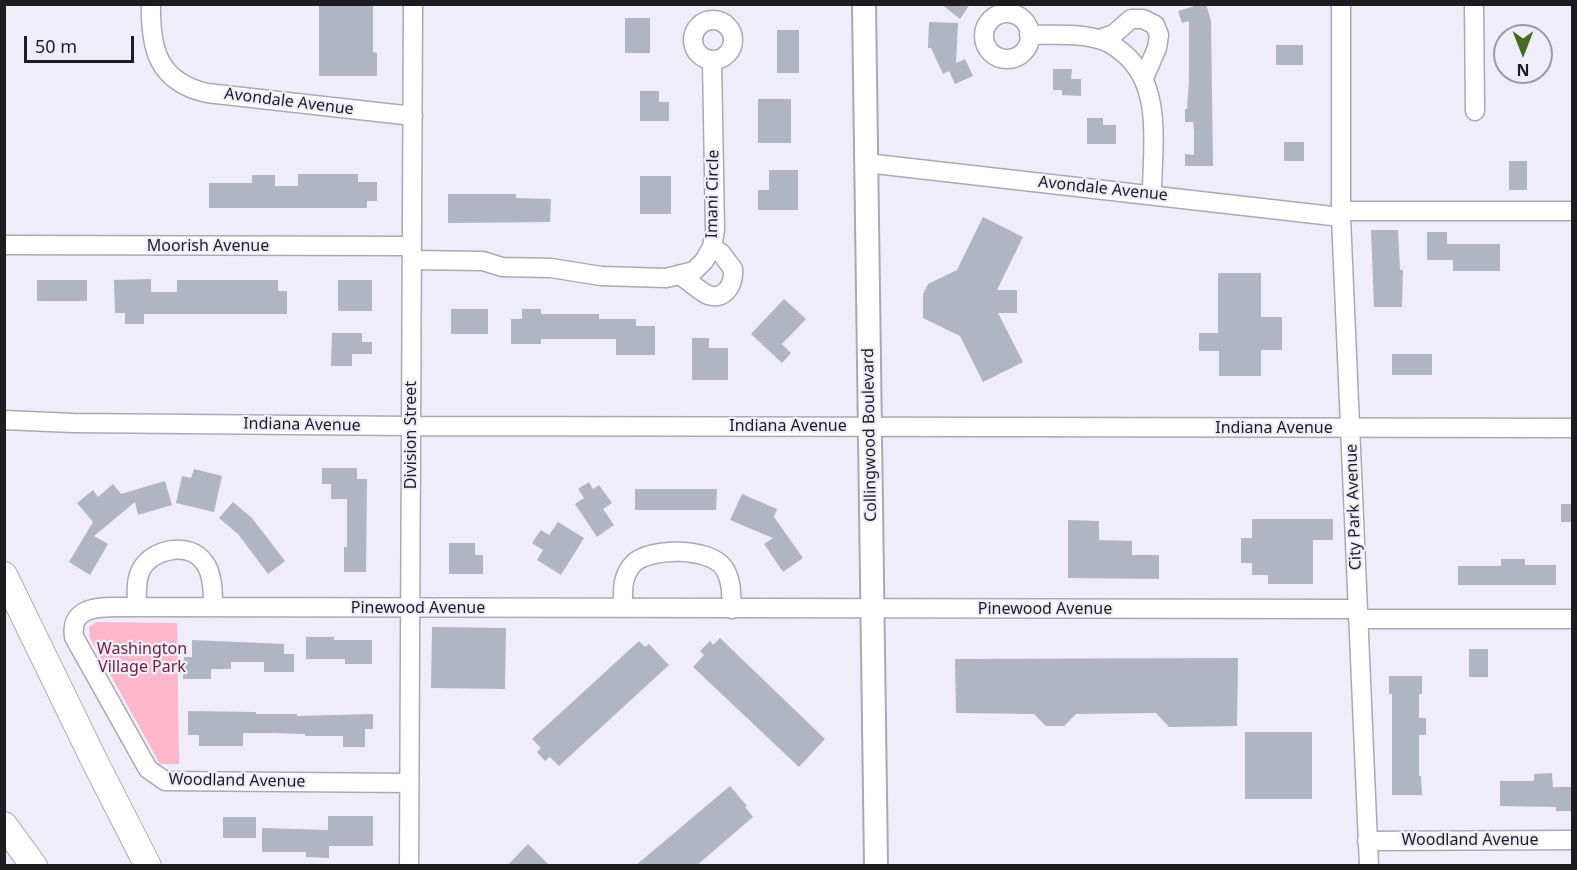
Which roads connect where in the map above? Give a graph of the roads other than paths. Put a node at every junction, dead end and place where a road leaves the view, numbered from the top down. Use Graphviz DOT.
graph roads {
  1 [pos="151,4"];
  2 [pos="413,4"];
  3 [pos="864,4"];
  4 [pos="1341,4"];
  5 [pos="1474,4"];
  6 [pos="1029,35"];
  7 [pos="1100,39"];
  8 [pos="712,61"];
  9 [pos="1144,78"];
  10 [pos="1475,111"];
  11 [pos="413,116"];
  12 [pos="866,163"];
  13 [pos="1152,194"];
  14 [pos="1572,211"];
  15 [pos="1340,214"];
  16 [pos="4,245"];
  17 [pos="712,247"];
  18 [pos="412,260"];
  19 [pos="680,275"];
  20 [pos="4,420"];
  21 [pos="411,426"];
  22 [pos="871,426"];
  23 [pos="1351,428"];
  24 [pos="1572,428"];
  25 [pos="4,574"];
  26 [pos="137,607"];
  27 [pos="213,607"];
  28 [pos="411,608"];
  29 [pos="623,609"];
  30 [pos="732,609"];
  31 [pos="872,609"];
  32 [pos="1358,614"];
  33 [pos="1572,620"];
  34 [pos="74,637"];
  35 [pos="410,783"];
  36 [pos="4,825"];
  37 [pos="1572,840"];
  38 [pos="1367,841"];
  39 [pos="34,866"];
  40 [pos="148,866"];
  41 [pos="409,866"];
  42 [pos="876,866"];
  43 [pos="1369,866"];
  1 -- 11 [label="street, Avondale Avenue"];
  2 -- 11 [label="street, Division Street"];
  3 -- 12 [label="main road, Collingwood Boulevard"];
  4 -- 15 [label="street, City Park Avenue"];
  5 -- 10 [label="street"];
  6 -- 7 [label="street"];
  7 -- 9 [label="street"];
  7 -- 9 [label="street"];
  8 -- 17 [label="street, Imani Circle"];
  9 -- 13 [label="street"];
  11 -- 18 [label="street, Division Street"];
  12 -- 13 [label="street, Avondale Avenue"];
  12 -- 22 [label="main road, Collingwood Boulevard"];
  13 -- 15 [label="street, Avondale Avenue"];
  14 -- 15 [label="street, Avondale Avenue"];
  15 -- 23 [label="street, City Park Avenue"];
  16 -- 18 [label="street, Moorish Avenue"];
  17 -- 19 [label="street, Imani Circle"];
  17 -- 19 [label="street"];
  18 -- 19 [label="street, Imani Circle"];
  18 -- 21 [label="street, Division Street"];
  20 -- 21 [label="street, Indiana Avenue"];
  21 -- 22 [label="street, Indiana Avenue"];
  21 -- 28 [label="street, Division Street"];
  22 -- 23 [label="street, Indiana Avenue"];
  22 -- 31 [label="main road, Collingwood Boulevard"];
  23 -- 24 [label="street, Indiana Avenue"];
  23 -- 32 [label="street, City Park Avenue"];
  25 -- 40 [label="highway"];
  26 -- 27 [label="street, Pinewood Avenue"];
  26 -- 27 [label="street"];
  26 -- 34 [label="street, Pinewood Avenue"];
  27 -- 28 [label="street, Pinewood Avenue"];
  28 -- 29 [label="street, Pinewood Avenue"];
  28 -- 35 [label="street, Division Street"];
  29 -- 30 [label="street, Pinewood Avenue"];
  29 -- 30 [label="street"];
  30 -- 31 [label="street, Pinewood Avenue"];
  31 -- 32 [label="street, Pinewood Avenue"];
  31 -- 42 [label="main road, Collingwood Boulevard"];
  32 -- 33 [label="street, Pinewood Avenue"];
  32 -- 38 [label="street, City Park Avenue"];
  34 -- 35 [label="street, Woodland Avenue"];
  35 -- 41 [label="street, Division Street"];
  36 -- 39 [label="highway"];
  37 -- 38 [label="street, Woodland Avenue"];
  38 -- 43 [label="street, City Park Avenue"];
}
